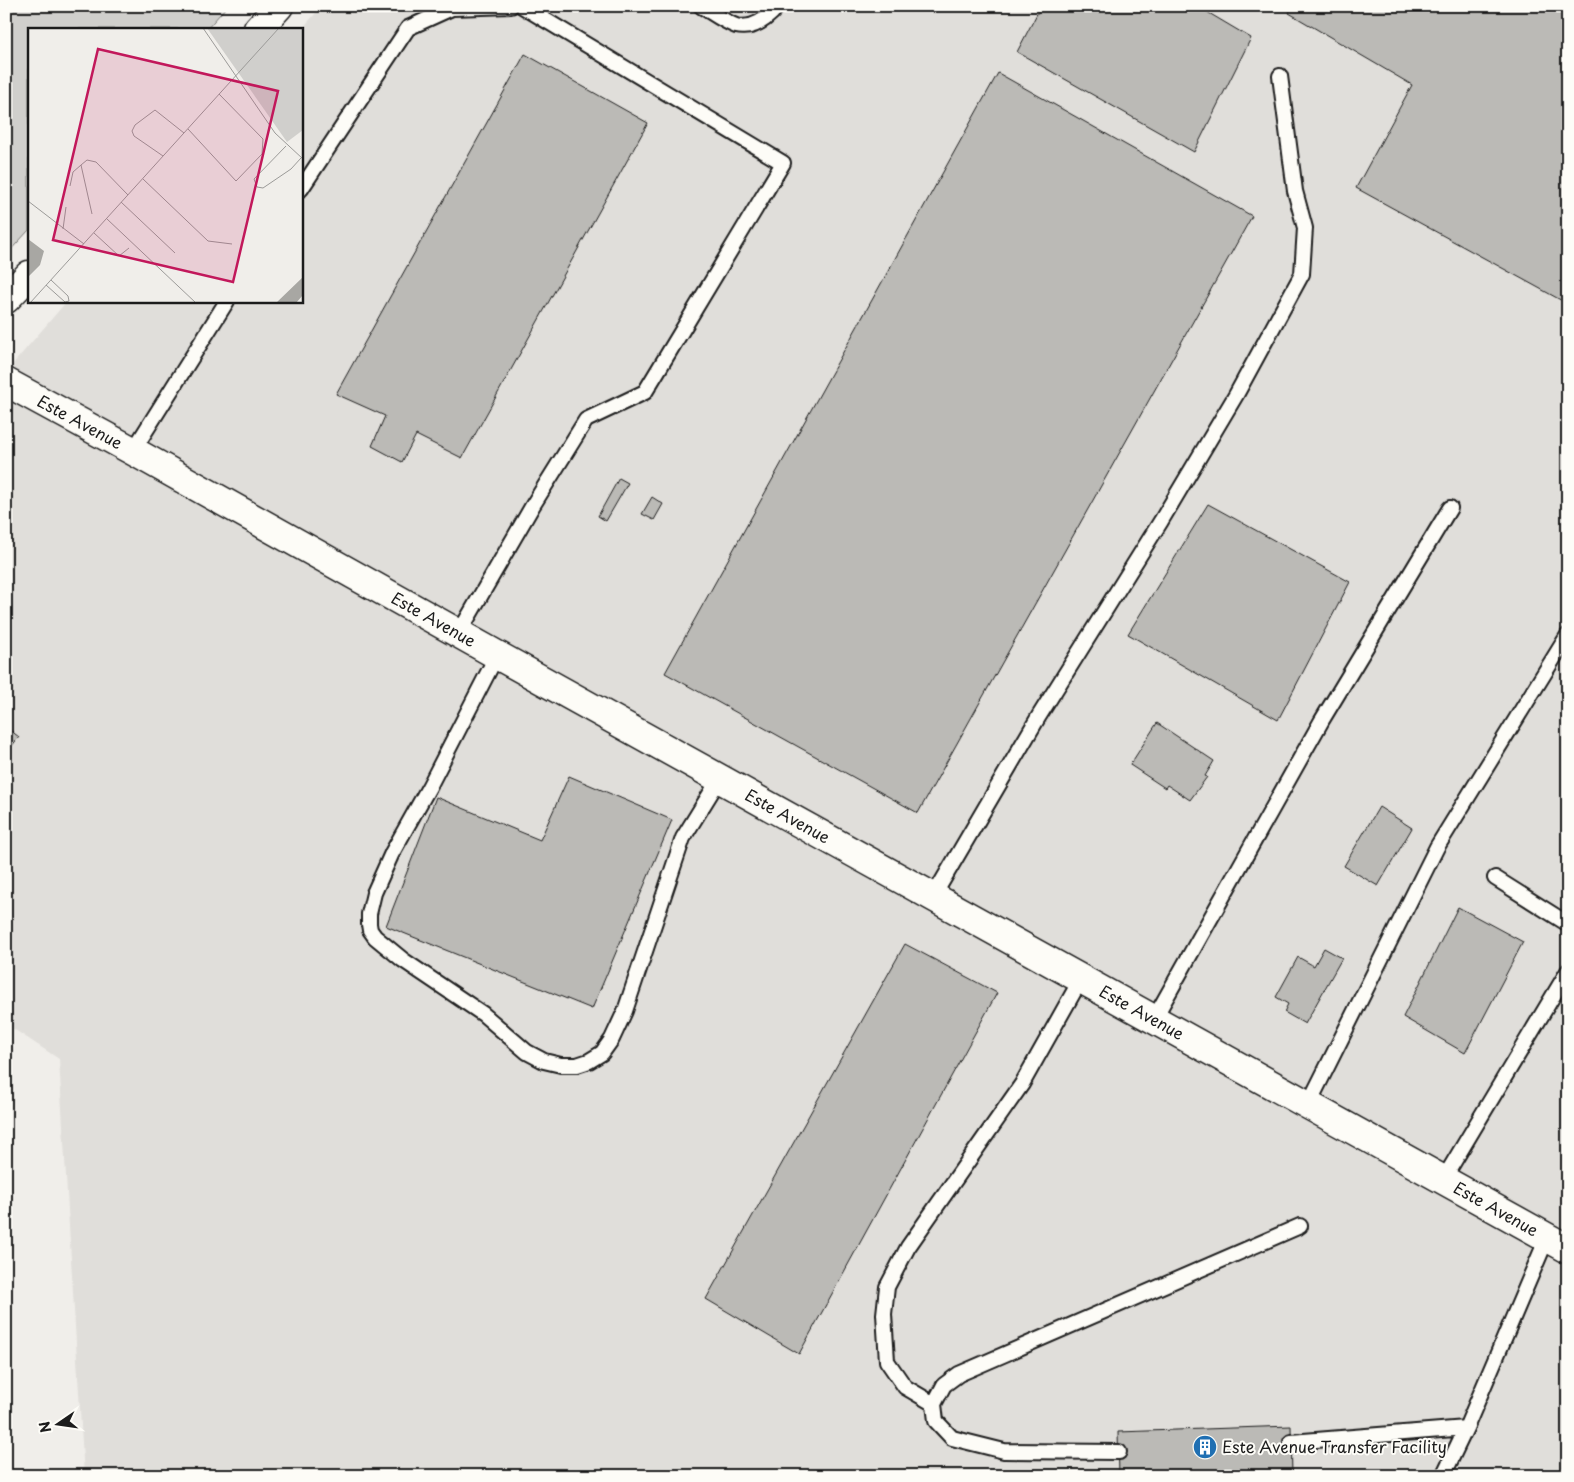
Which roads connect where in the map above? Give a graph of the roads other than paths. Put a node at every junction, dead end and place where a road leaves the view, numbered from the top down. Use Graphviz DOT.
graph roads {
  1 [pos="279,6"];
  2 [pos="511,6"];
  3 [pos="522,6"];
  4 [pos="701,6"];
  5 [pos="778,6"];
  6 [pos="259,28"];
  7 [pos="1280,76"];
  8 [pos="302,187"];
  9 [pos="28,276"];
  10 [pos="6,299"];
  11 [pos="226,302"];
  12 [pos="6,382"];
  13 [pos="133,451"];
  14 [pos="1450,508"];
  15 [pos="458,633"];
  16 [pos="1568,635"];
  17 [pos="497,655"];
  18 [pos="720,778"];
  19 [pos="1495,878"];
  20 [pos="933,897"];
  21 [pos="1568,924"];
  22 [pos="1568,972"];
  23 [pos="1081,979"];
  24 [pos="1154,1019"];
  25 [pos="1308,1105"];
  26 [pos="1443,1180"];
  27 [pos="1300,1226"];
  28 [pos="1558,1244"];
  29 [pos="934,1404"];
  30 [pos="1466,1428"];
  31 [pos="1291,1442"];
  32 [pos="1119,1452"];
  33 [pos="1443,1476"];
  1 -- 6 [label="street"];
  2 -- 8 [label="lane"];
  3 -- 15 [label="lane"];
  4 -- 5 [label="lane"];
  7 -- 20 [label="lane"];
  9 -- 10 [label="street"];
  11 -- 13 [label="lane"];
  12 -- 13 [label="street, Este Avenue"];
  13 -- 15 [label="street, Este Avenue"];
  14 -- 24 [label="lane"];
  15 -- 17 [label="street, Este Avenue"];
  16 -- 25 [label="lane"];
  17 -- 18 [label="street, Este Avenue"];
  17 -- 18 [label="lane"];
  18 -- 20 [label="street, Este Avenue"];
  19 -- 21 [label="lane"];
  20 -- 23 [label="street, Este Avenue"];
  22 -- 26 [label="lane"];
  23 -- 24 [label="street, Este Avenue"];
  23 -- 29 [label="lane"];
  24 -- 25 [label="street, Este Avenue"];
  25 -- 26 [label="street, Este Avenue"];
  26 -- 28 [label="street, Este Avenue"];
  27 -- 29 [label="lane"];
  28 -- 30 [label="lane"];
  29 -- 32 [label="lane"];
  30 -- 31 [label="lane"];
  30 -- 33 [label="lane"];
}
